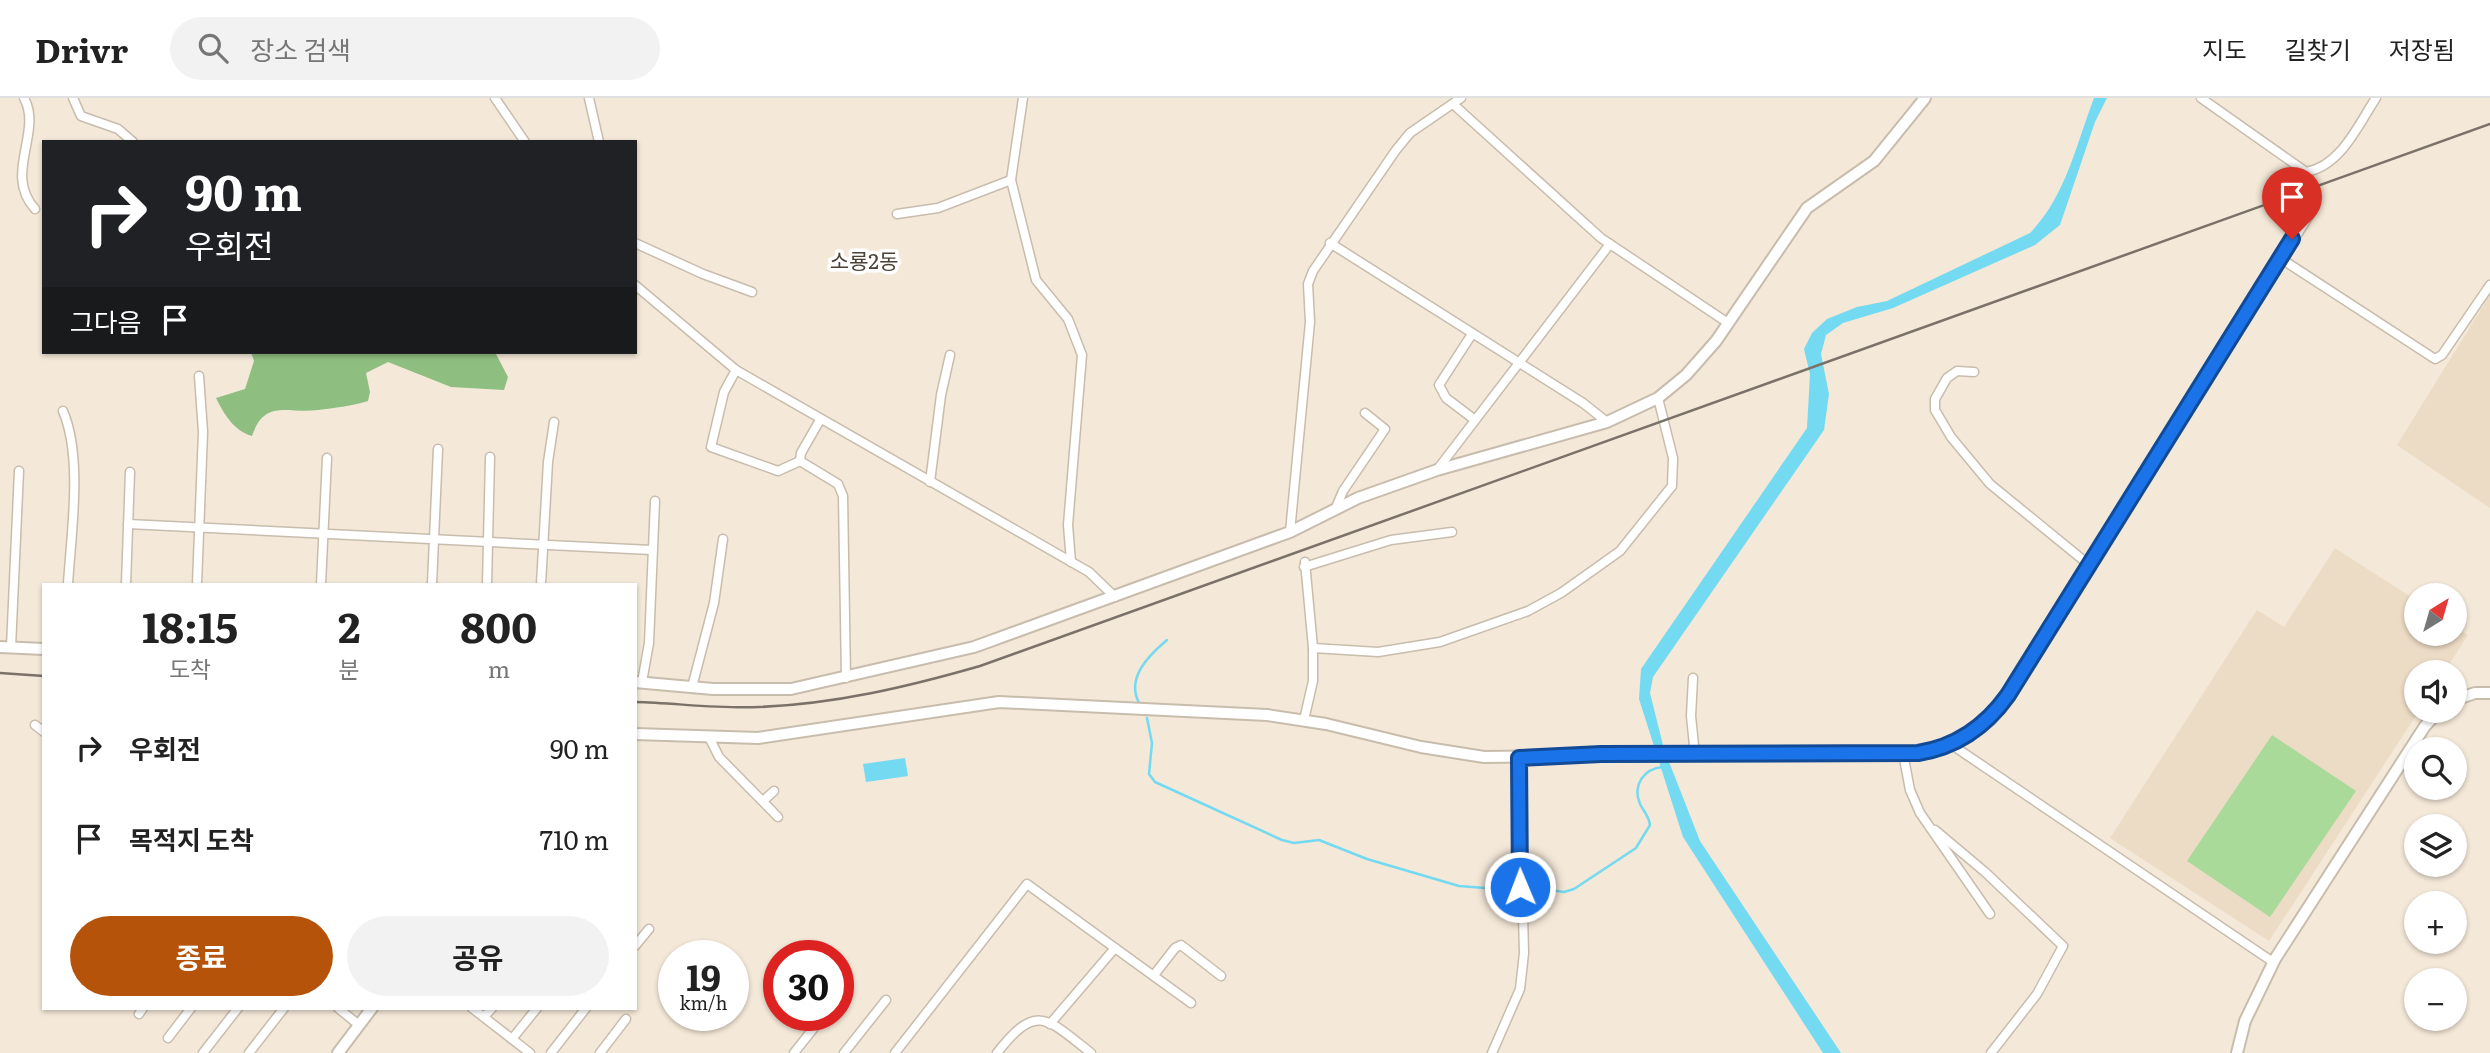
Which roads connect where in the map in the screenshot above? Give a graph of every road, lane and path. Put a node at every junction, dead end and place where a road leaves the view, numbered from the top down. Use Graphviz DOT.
graph roads {
  1 [pos="24,98"];
  2 [pos="73,98"];
  3 [pos="495,98"];
  4 [pos="589,98"];
  5 [pos="1023,98"];
  6 [pos="1461,98"];
  7 [pos="1924,98"];
  8 [pos="2201,98"];
  9 [pos="2376,98"];
  10 [pos="1453,104"];
  11 [pos="131,140"];
  12 [pos="524,140"];
  13 [pos="599,140"];
  14 [pos="1011,180"];
  15 [pos="2315,206"];
  16 [pos="36,209"];
  17 [pos="897,214"];
  18 [pos="1330,243"];
  19 [pos="637,244"];
  20 [pos="1610,244"];
  21 [pos="2280,258"];
  22 [pos="2490,285"];
  23 [pos="637,287"];
  24 [pos="752,292"];
  25 [pos="1728,323"];
  26 [pos="1472,334"];
  27 [pos="950,355"];
  28 [pos="1518,363"];
  29 [pos="736,370"];
  30 [pos="1974,372"];
  31 [pos="199,376"];
  32 [pos="1658,398"];
  33 [pos="64,411"];
  34 [pos="1365,414"];
  35 [pos="820,420"];
  36 [pos="1475,420"];
  37 [pos="554,422"];
  38 [pos="1607,422"];
  39 [pos="438,449"];
  40 [pos="491,457"];
  41 [pos="327,458"];
  42 [pos="800,461"];
  43 [pos="1437,470"];
  44 [pos="19,471"];
  45 [pos="130,472"];
  46 [pos="930,482"];
  47 [pos="655,501"];
  48 [pos="1335,510"];
  49 [pos="128,524"];
  50 [pos="198,528"];
  51 [pos="1290,531"];
  52 [pos="1452,532"];
  53 [pos="323,535"];
  54 [pos="723,538"];
  55 [pos="433,540"];
  56 [pos="488,543"];
  57 [pos="543,545"];
  58 [pos="651,550"];
  59 [pos="1072,562"];
  60 [pos="2088,564"];
  61 [pos="68,583"];
  62 [pos="126,583"];
  63 [pos="197,583"];
  64 [pos="321,583"];
  65 [pos="432,583"];
  66 [pos="487,583"];
  67 [pos="541,583"];
  68 [pos="1115,597"];
  69 [pos="5,647"];
  70 [pos="1313,648"];
  71 [pos="42,649"];
  72 [pos="846,678"];
  73 [pos="1693,678"];
  74 [pos="639,682"];
  75 [pos="692,687"];
  76 [pos="2490,692"];
  77 [pos="2467,696"];
  78 [pos="1304,720"];
  79 [pos="2429,723"];
  80 [pos="35,725"];
  81 [pos="42,730"];
  82 [pos="637,734"];
  83 [pos="709,737"];
  84 [pos="1952,746"];
  85 [pos="1903,753"];
  86 [pos="1695,755"];
  87 [pos="1519,758"];
  88 [pos="774,791"];
  89 [pos="763,801"];
  90 [pos="778,817"];
  91 [pos="1935,830"];
  92 [pos="1990,914"];
  93 [pos="649,929"];
  94 [pos="637,944"];
  95 [pos="1115,948"];
  96 [pos="2273,962"];
  97 [pos="1154,975"];
  98 [pos="1222,976"];
  99 [pos="886,1000"];
  100 [pos="1191,1003"];
  101 [pos="189,1010"];
  102 [pos="236,1010"];
  103 [pos="282,1010"];
  104 [pos="340,1010"];
  105 [pos="370,1010"];
  106 [pos="475,1010"];
  107 [pos="490,1010"];
  108 [pos="535,1010"];
  109 [pos="584,1010"];
  110 [pos="484,1017"];
  111 [pos="626,1019"];
  112 [pos="1050,1024"];
  113 [pos="359,1025"];
  114 [pos="811,1031"];
  115 [pos="168,1038"];
  116 [pos="512,1039"];
  117 [pos="203,1053"];
  118 [pos="249,1053"];
  119 [pos="338,1053"];
  120 [pos="530,1053"];
  121 [pos="551,1053"];
  122 [pos="600,1053"];
  123 [pos="794,1053"];
  124 [pos="844,1053"];
  125 [pos="895,1053"];
  126 [pos="997,1053"];
  127 [pos="1091,1053"];
  128 [pos="1492,1053"];
  129 [pos="1991,1053"];
  130 [pos="2237,1053"];
  1 -- 16 [label="street"];
  2 -- 11 [label="street"];
  3 -- 12 [label="street"];
  4 -- 13 [label="street"];
  5 -- 14 [label="street"];
  6 -- 10 [label="street"];
  7 -- 25 [label="street"];
  8 -- 9 [label="street"];
  10 -- 18 [label="street"];
  10 -- 20 [label="street"];
  14 -- 17 [label="street"];
  14 -- 59 [label="street"];
  15 -- 21 [label="street"];
  18 -- 26 [label="street"];
  18 -- 51 [label="street"];
  19 -- 24 [label="street"];
  20 -- 25 [label="street"];
  20 -- 28 [label="street"];
  21 -- 22 [label="street"];
  21 -- 60 [label="street"];
  23 -- 29 [label="street"];
  25 -- 32 [label="street"];
  26 -- 28 [label="street"];
  26 -- 36 [label="street"];
  27 -- 46 [label="street"];
  28 -- 36 [label="street"];
  28 -- 38 [label="street"];
  29 -- 35 [label="street"];
  29 -- 42 [label="street"];
  30 -- 60 [label="street"];
  31 -- 50 [label="street"];
  32 -- 38 [label="street"];
  32 -- 70 [label="street"];
  33 -- 61 [label="street"];
  34 -- 48 [label="street"];
  35 -- 42 [label="street"];
  35 -- 46 [label="street"];
  36 -- 43 [label="street"];
  37 -- 57 [label="street"];
  38 -- 43 [label="street"];
  39 -- 55 [label="street"];
  40 -- 56 [label="street"];
  41 -- 53 [label="street"];
  42 -- 72 [label="street"];
  43 -- 48 [label="street"];
  44 -- 69 [label="street"];
  45 -- 49 [label="street"];
  46 -- 59 [label="street"];
  47 -- 58 [label="street"];
  48 -- 51 [label="street"];
  49 -- 50 [label="street"];
  49 -- 62 [label="street"];
  50 -- 53 [label="street"];
  50 -- 63 [label="street"];
  51 -- 68 [label="street"];
  52 -- 70 [label="street"];
  53 -- 55 [label="street"];
  53 -- 64 [label="street"];
  54 -- 75 [label="street"];
  55 -- 56 [label="street"];
  55 -- 65 [label="street"];
  56 -- 57 [label="street"];
  56 -- 66 [label="street"];
  57 -- 58 [label="street"];
  57 -- 67 [label="street"];
  58 -- 74 [label="street"];
  59 -- 68 [label="street"];
  60 -- 84 [label="street"];
  68 -- 72 [label="street"];
  69 -- 71 [label="street"];
  70 -- 78 [label="street"];
  72 -- 75 [label="street"];
  73 -- 86 [label="street"];
  74 -- 75 [label="street"];
  76 -- 77 [label="street"];
  78 -- 83 [label="street"];
  78 -- 87 [label="street"];
  79 -- 96 [label="street"];
  80 -- 81 [label="street"];
  82 -- 83 [label="street"];
  83 -- 89 [label="street"];
  84 -- 85 [label="street"];
  84 -- 96 [label="street"];
  85 -- 86 [label="street"];
  85 -- 91 [label="street"];
  86 -- 87 [label="street"];
  87 -- 128 [label="street"];
  88 -- 89 [label="street"];
  89 -- 90 [label="street"];
  91 -- 92 [label="street"];
  91 -- 129 [label="street"];
  93 -- 94 [label="street"];
  95 -- 97 [label="street"];
  95 -- 112 [label="street"];
  95 -- 125 [label="street"];
  96 -- 130 [label="street"];
  97 -- 98 [label="street"];
  97 -- 100 [label="street"];
  99 -- 124 [label="street"];
  101 -- 115 [label="street"];
  102 -- 117 [label="street"];
  103 -- 118 [label="street"];
  104 -- 113 [label="street"];
  105 -- 113 [label="street"];
  106 -- 110 [label="street"];
  107 -- 110 [label="street"];
  108 -- 116 [label="street"];
  109 -- 121 [label="street"];
  110 -- 116 [label="street"];
  111 -- 122 [label="street"];
  112 -- 126 [label="street"];
  112 -- 127 [label="street"];
  113 -- 119 [label="street"];
  114 -- 123 [label="street"];
  116 -- 120 [label="street"];
}
